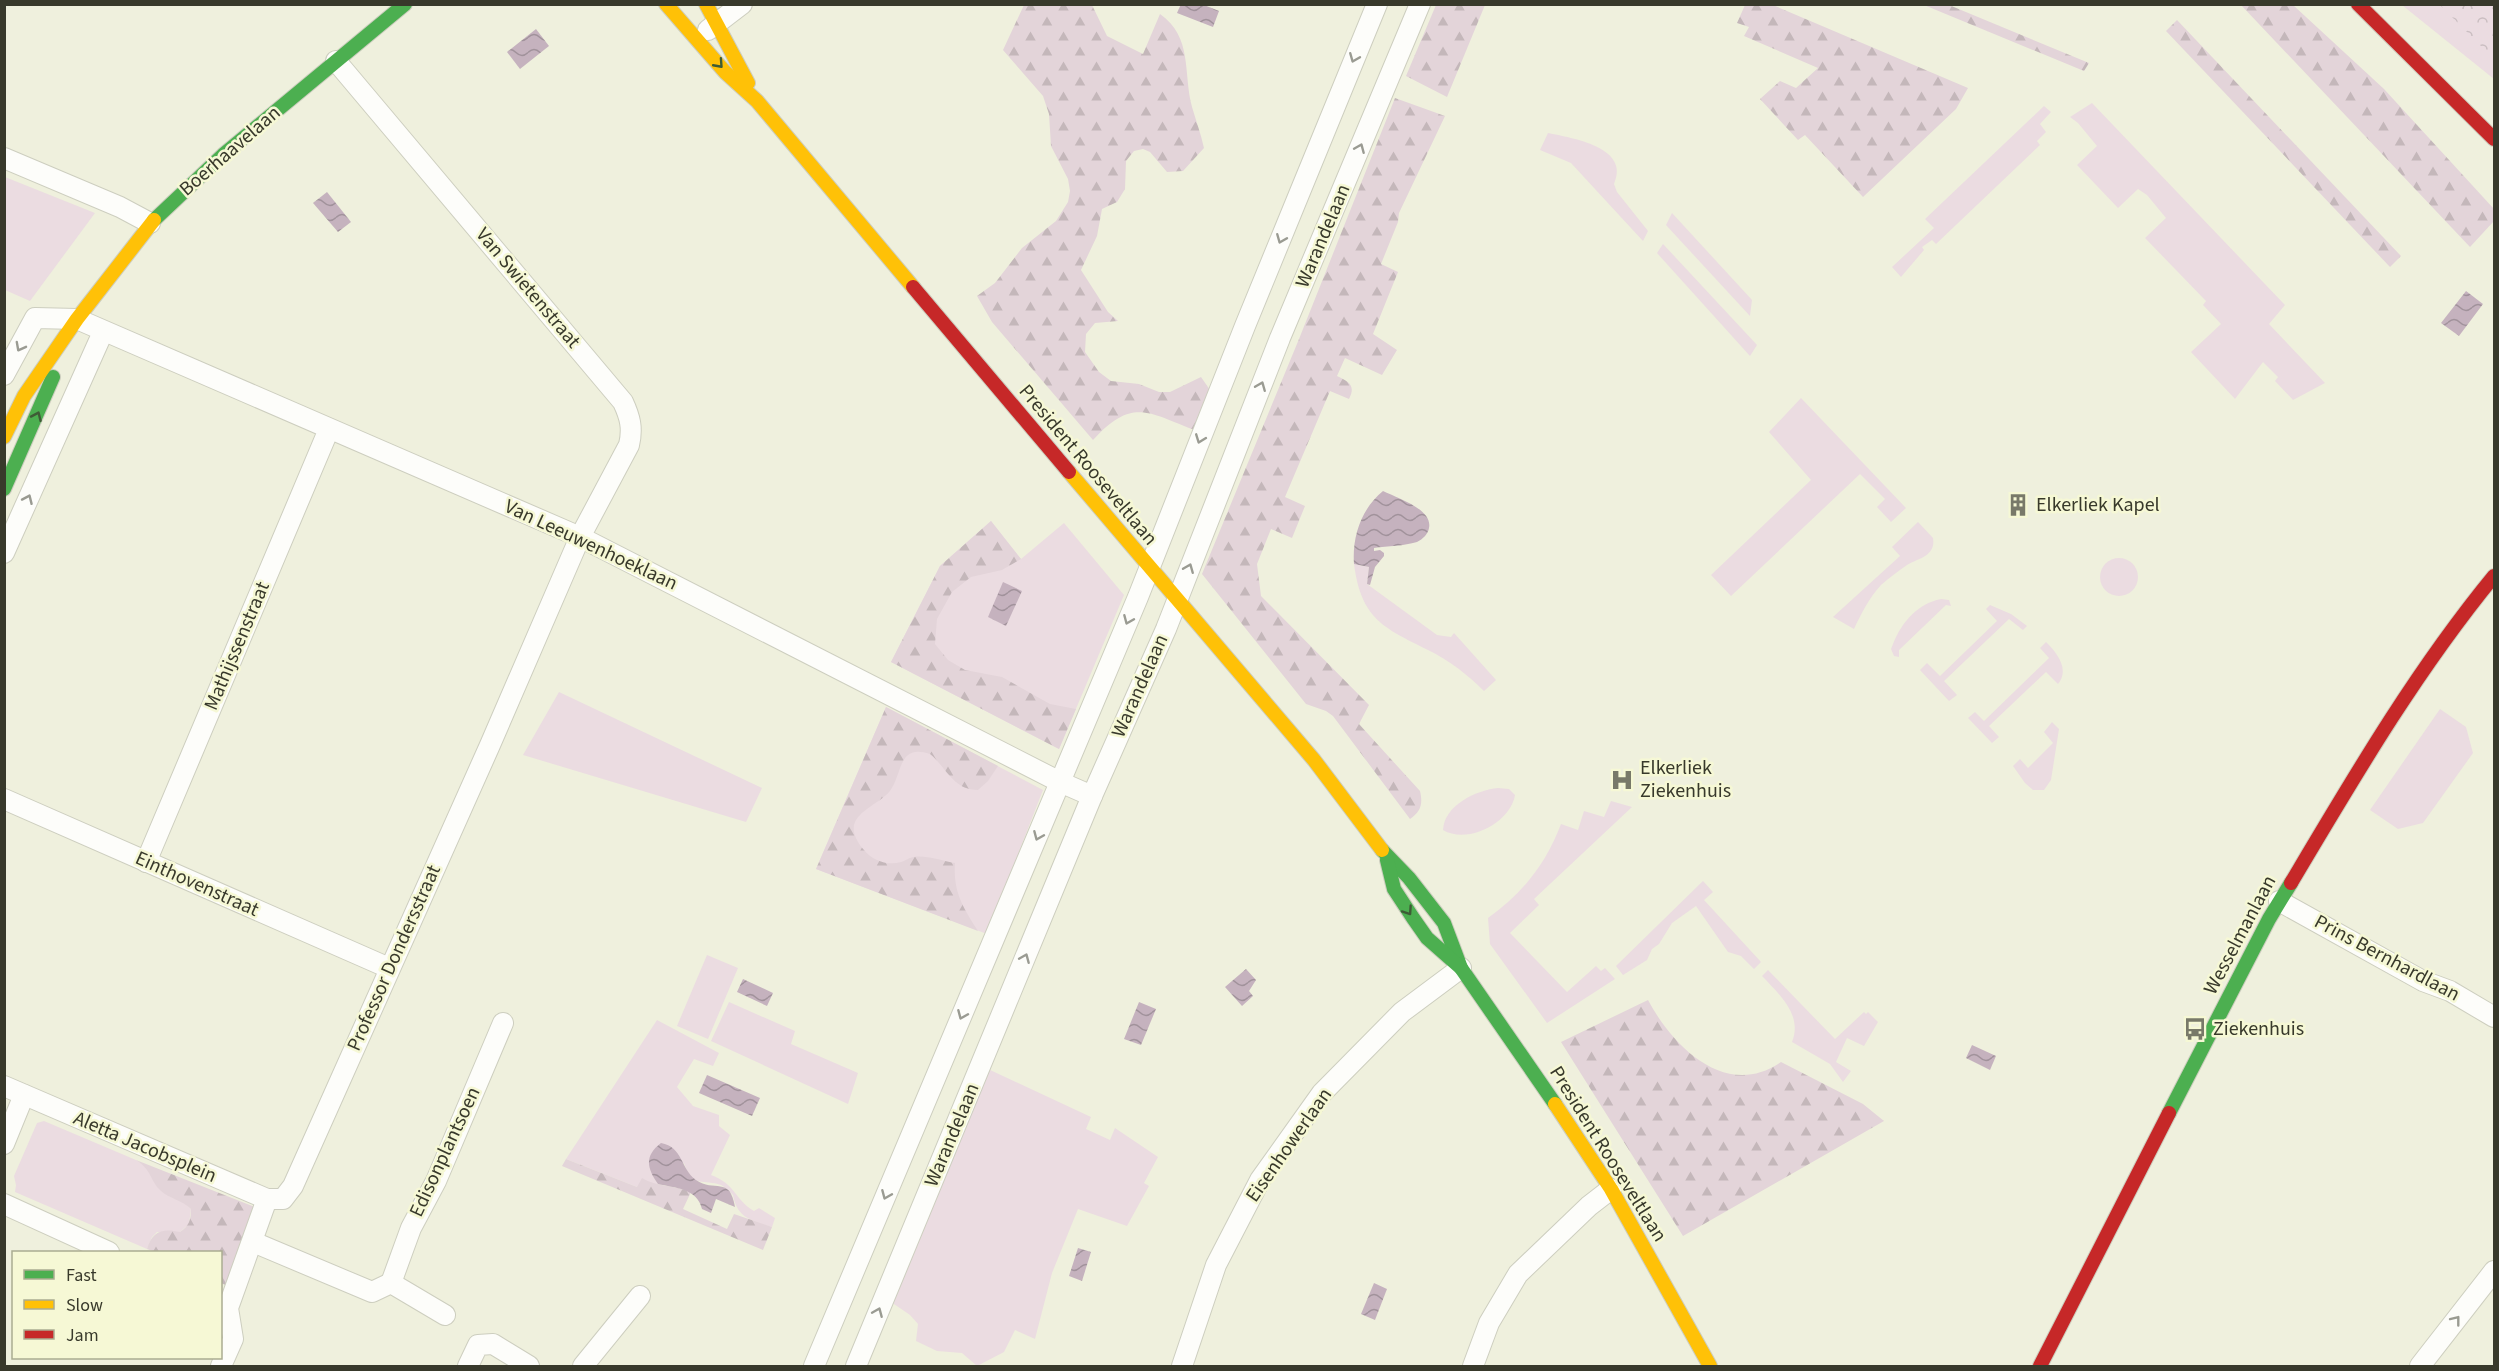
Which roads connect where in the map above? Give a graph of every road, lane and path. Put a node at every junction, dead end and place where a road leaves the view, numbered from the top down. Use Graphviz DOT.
graph roads {
  1 [pos="405,4"];
  2 [pos="666,4"];
  3 [pos="706,4"];
  4 [pos="742,4"];
  5 [pos="1377,4"];
  6 [pos="1420,4"];
  7 [pos="2358,4"];
  8 [pos="716,23"];
  9 [pos="697,40"];
  10 [pos="336,61"];
  11 [pos="757,101"];
  12 [pos="2494,139"];
  13 [pos="4,158"];
  14 [pos="150,223"];
  15 [pos="77,320"];
  16 [pos="103,332"];
  17 [pos="4,375"];
  18 [pos="328,429"];
  19 [pos="4,437"];
  20 [pos="4,489"];
  21 [pos="580,537"];
  22 [pos="4,553"];
  23 [pos="1150,568"];
  24 [pos="2494,576"];
  25 [pos="1177,601"];
  26 [pos="1060,782"];
  27 [pos="1092,796"];
  28 [pos="4,799"];
  29 [pos="1386,858"];
  30 [pos="146,862"];
  31 [pos="2279,901"];
  32 [pos="389,968"];
  33 [pos="1461,968"];
  34 [pos="2494,1017"];
  35 [pos="503,1023"];
  36 [pos="4,1086"];
  37 [pos="24,1095"];
  38 [pos="4,1144"];
  39 [pos="1611,1189"];
  40 [pos="267,1198"];
  41 [pos="4,1204"];
  42 [pos="253,1242"];
  43 [pos="107,1251"];
  44 [pos="2494,1271"];
  45 [pos="391,1283"];
  46 [pos="640,1296"];
  47 [pos="224,1306"];
  48 [pos="445,1315"];
  49 [pos="221,1366"];
  50 [pos="468,1366"];
  51 [pos="528,1366"];
  52 [pos="583,1366"];
  53 [pos="814,1366"];
  54 [pos="856,1366"];
  55 [pos="1182,1366"];
  56 [pos="1473,1366"];
  57 [pos="1710,1366"];
  58 [pos="2040,1366"];
  59 [pos="2420,1366"];
  1 -- 10 [label="street, Boerhaavelaan"];
  2 -- 9 [label="street, President Rooseveltlaan"];
  3 -- 8 [label="street, President Rooseveltlaan"];
  4 -- 8 [label="street"];
  5 -- 23 [label="street, Warandelaan, one-way"];
  25 -- 6 [label="street, Warandelaan, one-way"];
  7 -- 12 [label="street"];
  8 -- 9 [label="street"];
  8 -- 11 [label="street, President Rooseveltlaan"];
  9 -- 11 [label="street, President Rooseveltlaan, one-way"];
  10 -- 14 [label="street, Boerhaavelaan"];
  10 -- 21 [label="street, Van Swietenstraat"];
  11 -- 23 [label="street, President Rooseveltlaan"];
  13 -- 14 [label="street"];
  14 -- 15 [label="street, Boerhaavelaan"];
  15 -- 16 [label="street, Van Leeuwenhoeklaan"];
  15 -- 17 [label="street, one-way"];
  15 -- 19 [label="street, Boerhaavelaan"];
  20 -- 15 [label="street, Boerhaavelaan, one-way"];
  16 -- 18 [label="street, Van Leeuwenhoeklaan"];
  22 -- 16 [label="street, one-way"];
  18 -- 21 [label="street, Van Leeuwenhoeklaan"];
  18 -- 30 [label="street, Mathijssenstraat"];
  21 -- 26 [label="street, Van Leeuwenhoeklaan"];
  21 -- 32 [label="street, Professor Dondersstraat"];
  23 -- 25 [label="street, President Rooseveltlaan"];
  23 -- 26 [label="street, Warandelaan, one-way"];
  24 -- 31 [label="street, Wesselmanlaan"];
  25 -- 27 [label="street, Warandelaan"];
  25 -- 29 [label="street, President Rooseveltlaan"];
  26 -- 27 [label="street, Van Leeuwenhoeklaan"];
  26 -- 53 [label="street, Warandelaan, one-way"];
  54 -- 27 [label="street, Warandelaan, one-way"];
  28 -- 30 [label="street, Einthovenstraat"];
  29 -- 33 [label="street, President Rooseveltlaan"];
  29 -- 33 [label="street, President Rooseveltlaan, one-way"];
  30 -- 32 [label="street, Einthovenstraat"];
  31 -- 34 [label="street, Prins Bernhardlaan"];
  31 -- 58 [label="street, Wesselmanlaan"];
  32 -- 40 [label="street, Professor Dondersstraat"];
  33 -- 39 [label="street, President Rooseveltlaan"];
  33 -- 55 [label="street, Eisenhowerlaan"];
  35 -- 45 [label="street, Edisonplantsoen"];
  36 -- 37 [label="street, Aletta Jacobsplein"];
  37 -- 38 [label="street"];
  37 -- 40 [label="street, Aletta Jacobsplein"];
  39 -- 56 [label="street"];
  39 -- 57 [label="street, President Rooseveltlaan"];
  40 -- 42 [label="street"];
  41 -- 43 [label="street"];
  42 -- 45 [label="street"];
  42 -- 47 [label="street"];
  59 -- 44 [label="street, one-way"];
  45 -- 48 [label="street"];
  46 -- 52 [label="street"];
  47 -- 49 [label="street"];
  50 -- 51 [label="street"];
}
